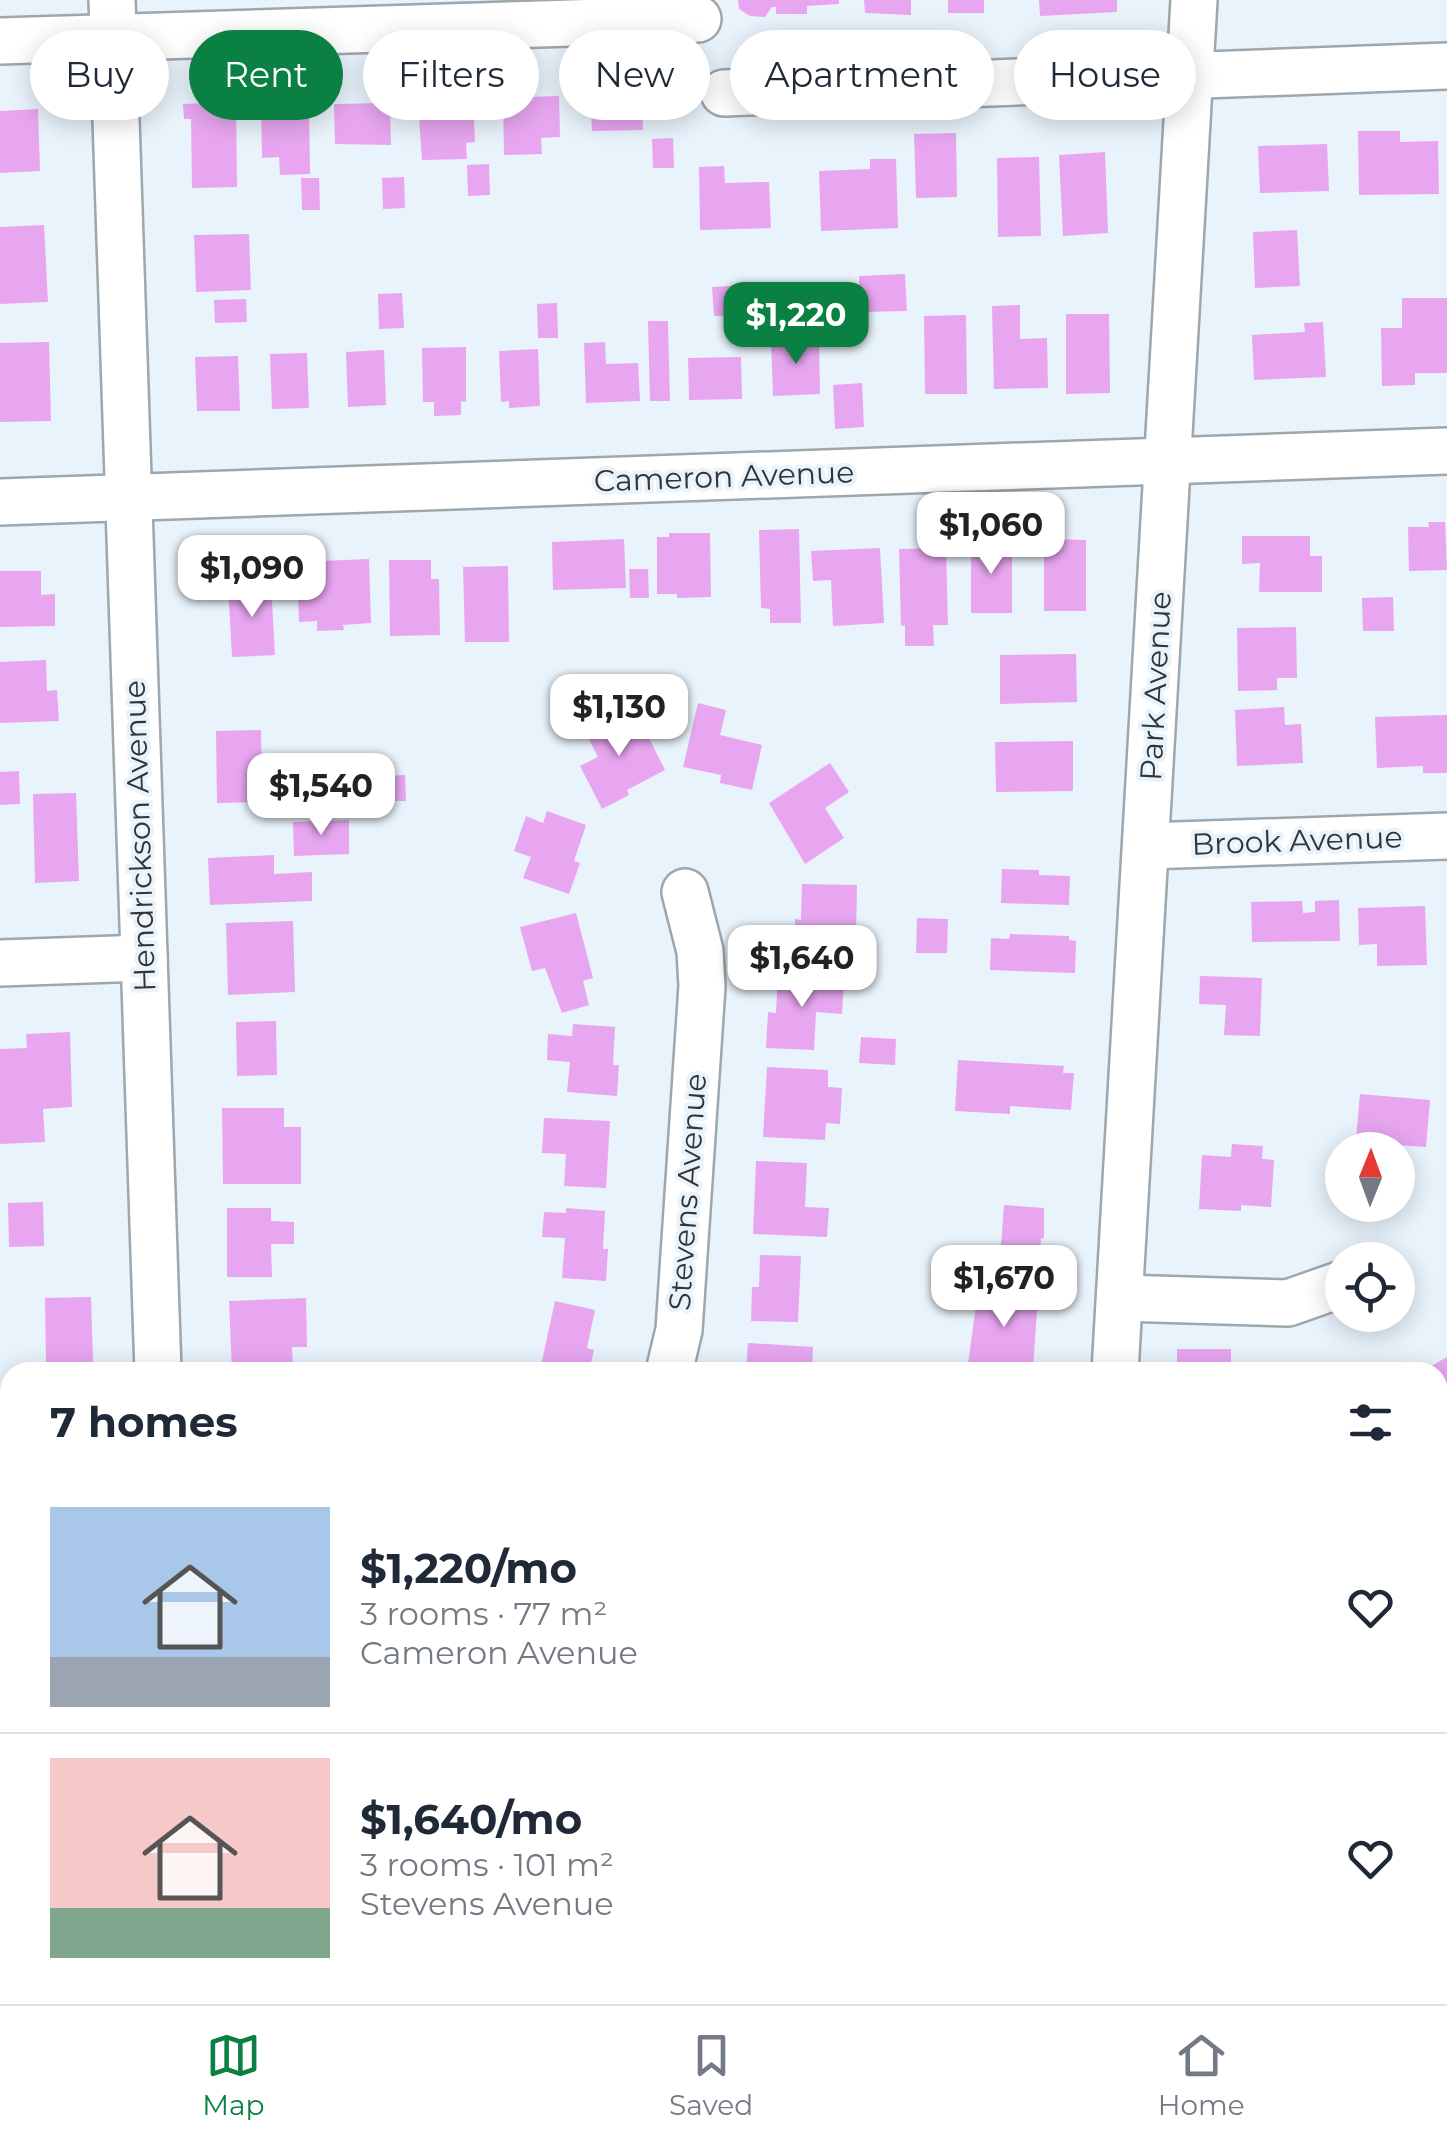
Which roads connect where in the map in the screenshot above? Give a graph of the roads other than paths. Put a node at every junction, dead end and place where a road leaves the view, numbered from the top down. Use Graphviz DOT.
graph roads {
  1 [pos="1194,0"];
  2 [pos="113,19"];
  3 [pos="698,19"];
  4 [pos="1192,30"];
  5 [pos="0,41"];
  6 [pos="1447,66"];
  7 [pos="1196,76"];
  8 [pos="1014,83"];
  9 [pos="724,94"];
  10 [pos="1187,120"];
  11 [pos="1447,451"];
  12 [pos="1168,462"];
  13 [pos="129,498"];
  14 [pos="0,502"];
  15 [pos="1447,836"];
  16 [pos="1147,846"];
  17 [pos="685,892"];
  18 [pos="144,958"];
  19 [pos="0,963"];
  20 [pos="1325,1290"];
  21 [pos="1120,1298"];
  22 [pos="158,1362"];
  23 [pos="671,1362"];
  24 [pos="1116,1362"];
  1 -- 4 [label="street, Park Avenue"];
  2 -- 3 [label="street"];
  2 -- 5 [label="street"];
  2 -- 13 [label="street, Hendrickson Avenue"];
  6 -- 7 [label="street"];
  8 -- 9 [label="street"];
  10 -- 12 [label="street, Park Avenue"];
  11 -- 12 [label="street, Cameron Avenue"];
  12 -- 13 [label="street, Cameron Avenue"];
  12 -- 16 [label="street, Park Avenue"];
  13 -- 14 [label="street, Cameron Avenue"];
  13 -- 18 [label="street, Hendrickson Avenue"];
  15 -- 16 [label="street, Brook Avenue"];
  16 -- 21 [label="street, Park Avenue"];
  17 -- 23 [label="street, Stevens Avenue"];
  18 -- 19 [label="street"];
  18 -- 22 [label="street, Hendrickson Avenue"];
  20 -- 21 [label="street"];
  21 -- 24 [label="street, Park Avenue"];
}
